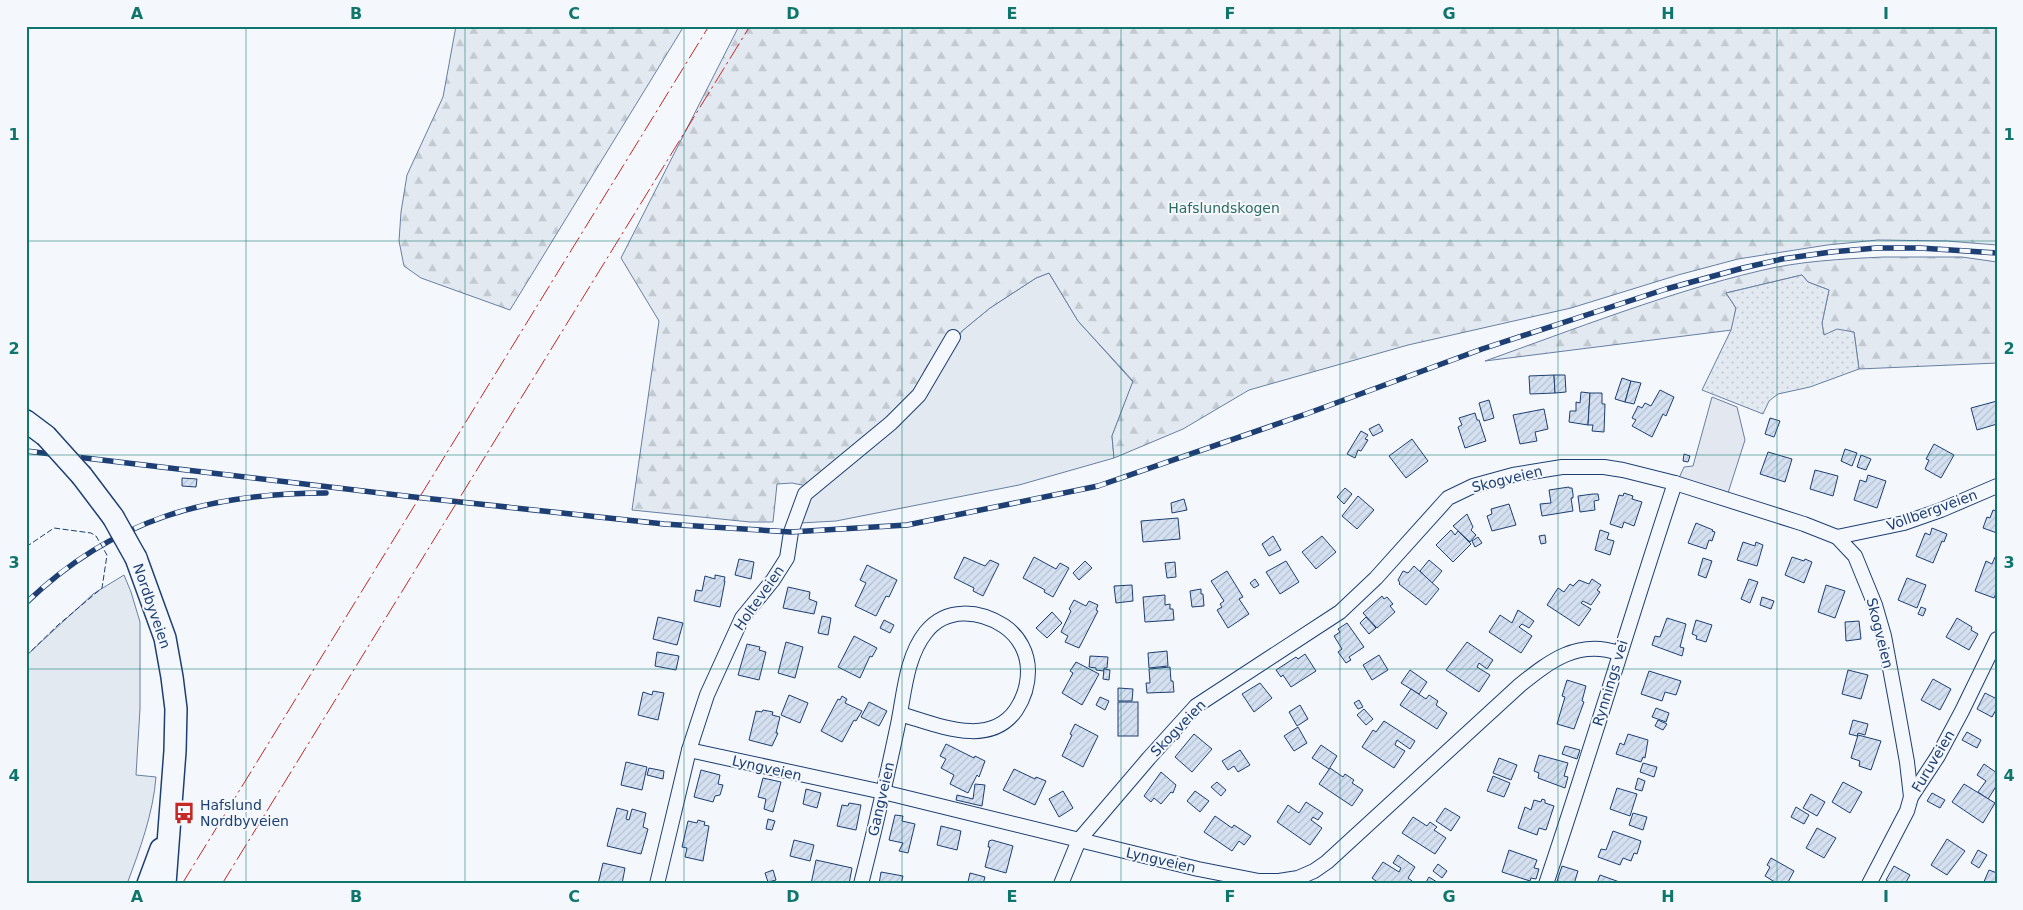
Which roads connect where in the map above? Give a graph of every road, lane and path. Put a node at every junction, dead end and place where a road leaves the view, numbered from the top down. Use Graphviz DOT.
graph roads {
  1 [pos="953,336"];
  2 [pos="26,421"];
  3 [pos="1675,483"];
  4 [pos="1997,486"];
  5 [pos="1837,536"];
  6 [pos="1997,639"];
  7 [pos="1619,653"];
  8 [pos="900,714"];
  9 [pos="689,750"];
  10 [pos="883,792"];
  11 [pos="1911,797"];
  12 [pos="168,830"];
  13 [pos="1079,840"];
  14 [pos="148,884"];
  15 [pos="166,884"];
  16 [pos="657,884"];
  17 [pos="861,884"];
  18 [pos="1061,884"];
  19 [pos="1546,884"];
  20 [pos="1869,884"];
  1 -- 9 [label="street, Holteveien"];
  2 -- 12 [label="main road, Nordbyveien, bridge"];
  3 -- 5 [label="street, Skogveien"];
  3 -- 7 [label="street, Rynnings vei"];
  3 -- 13 [label="street, Skogveien"];
  4 -- 5 [label="street, Vollbergveien"];
  5 -- 11 [label="street, Skogveien"];
  6 -- 11 [label="street, Furuveien"];
  7 -- 13 [label="street, Lyngveien"];
  7 -- 19 [label="street, Rynnings vei"];
  8 -- 8 [label="street, Gangveien"];
  8 -- 10 [label="street, Gangveien"];
  9 -- 10 [label="street, Lyngveien"];
  9 -- 16 [label="street, Holteveien"];
  10 -- 13 [label="street, Lyngveien"];
  10 -- 17 [label="street, Gangveien"];
  11 -- 20 [label="street, Furuveien"];
  12 -- 14 [label="main road, Nordbyveien"];
  12 -- 15 [label="main road, Nordbyveien"];
  13 -- 18 [label="street, Skogveien"];
}
